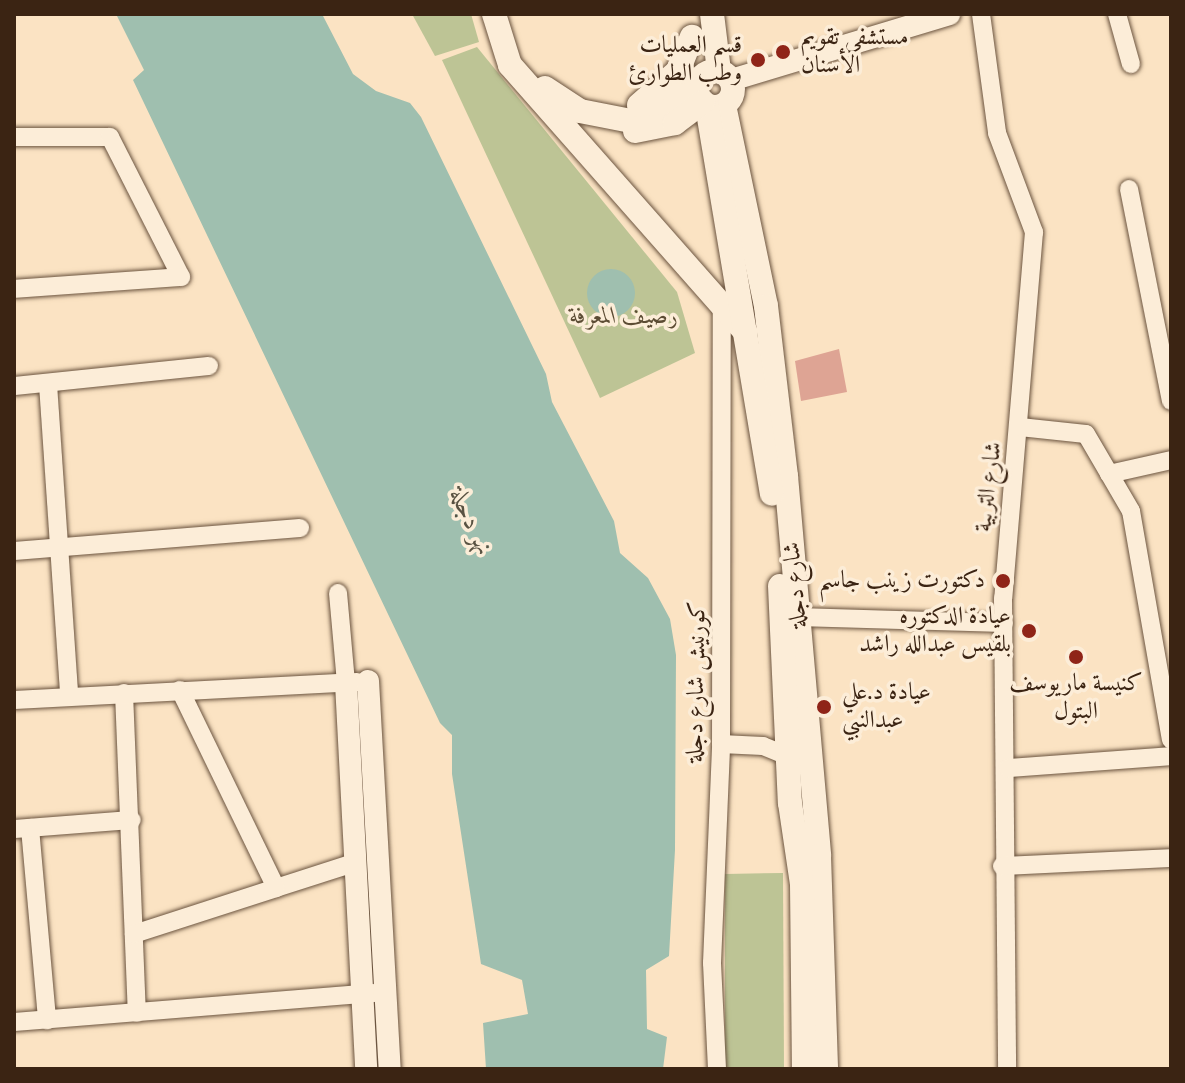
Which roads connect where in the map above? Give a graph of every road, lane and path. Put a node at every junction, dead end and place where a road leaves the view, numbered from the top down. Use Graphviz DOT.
graph roads {
  1 [pos="494,14"];
  2 [pos="503,14"];
  3 [pos="712,14"];
  4 [pos="949,14"];
  5 [pos="981,14"];
  6 [pos="1117,14"];
  7 [pos="691,25"];
  8 [pos="1131,64"];
  9 [pos="711,90"];
  10 [pos="550,102"];
  11 [pos="603,117"];
  12 [pos="14,137"];
  13 [pos="1129,189"];
  14 [pos="14,289"];
  15 [pos="720,297"];
  16 [pos="750,340"];
  17 [pos="209,366"];
  18 [pos="48,384"];
  19 [pos="14,386"];
  20 [pos="1171,401"];
  21 [pos="1020,427"];
  22 [pos="1171,460"];
  23 [pos="1109,474"];
  24 [pos="300,528"];
  25 [pos="60,548"];
  26 [pos="14,551"];
  27 [pos="338,593"];
  28 [pos="798,617"];
  29 [pos="1004,623"];
  30 [pos="357,682"];
  31 [pos="180,690"];
  32 [pos="124,693"];
  33 [pos="69,696"];
  34 [pos="14,700"];
  35 [pos="1171,740"];
  36 [pos="721,744"];
  37 [pos="788,756"];
  38 [pos="1171,756"];
  39 [pos="1008,768"];
  40 [pos="132,820"];
  41 [pos="22,829"];
  42 [pos="1171,858"];
  43 [pos="354,863"];
  44 [pos="1002,866"];
  45 [pos="276,888"];
  46 [pos="134,934"];
  47 [pos="386,992"];
  48 [pos="361,994"];
  49 [pos="137,1013"];
  50 [pos="47,1020"];
  51 [pos="14,1022"];
  52 [pos="366,1069"];
  53 [pos="390,1069"];
  54 [pos="717,1069"];
  55 [pos="804,1069"];
  56 [pos="826,1069"];
  57 [pos="1007,1069"];
  1 -- 10 [label="main road"];
  2 -- 10 [label="main road"];
  3 -- 9 [label="main road, شارع دجلة"];
  4 -- 9 [label="street"];
  5 -- 21 [label="street, شارع التربية"];
  6 -- 8 [label="street"];
  7 -- 9 [label="main road, شارع دجلة"];
  7 -- 11 [label="main road"];
  9 -- 10 [label="main road"];
  9 -- 11 [label="main road"];
  9 -- 16 [label="main road, شارع دجلة"];
  9 -- 28 [label="main road, شارع دجلة"];
  10 -- 11 [label="main road"];
  10 -- 15 [label="main road"];
  12 -- 14 [label="street"];
  13 -- 20 [label="street"];
  15 -- 16 [label="main road"];
  15 -- 36 [label="street, كورنيش شارع دجلة"];
  16 -- 37 [label="main road, شارع دجلة"];
  17 -- 18 [label="street"];
  18 -- 19 [label="street"];
  18 -- 25 [label="street"];
  21 -- 23 [label="street"];
  21 -- 29 [label="street, شارع التربية"];
  22 -- 23 [label="street"];
  23 -- 35 [label="street"];
  24 -- 25 [label="street"];
  25 -- 26 [label="street"];
  25 -- 33 [label="street"];
  27 -- 30 [label="street"];
  28 -- 29 [label="street"];
  28 -- 56 [label="main road, شارع دجلة"];
  29 -- 39 [label="street, شارع التربية"];
  30 -- 31 [label="street"];
  30 -- 43 [label="street"];
  30 -- 47 [label="street"];
  31 -- 32 [label="street"];
  31 -- 45 [label="street"];
  32 -- 33 [label="street"];
  32 -- 40 [label="street"];
  33 -- 34 [label="street"];
  36 -- 37 [label="street"];
  36 -- 54 [label="street, كورنيش شارع دجلة"];
  37 -- 55 [label="main road, شارع دجلة"];
  38 -- 39 [label="street"];
  39 -- 44 [label="street, شارع التربية"];
  40 -- 41 [label="street"];
  40 -- 46 [label="street"];
  41 -- 50 [label="street"];
  42 -- 44 [label="street"];
  43 -- 45 [label="street"];
  43 -- 48 [label="street"];
  44 -- 57 [label="street, شارع التربية"];
  45 -- 46 [label="street"];
  46 -- 49 [label="street"];
  47 -- 48 [label="street"];
  47 -- 53 [label="street"];
  48 -- 49 [label="street"];
  48 -- 52 [label="street"];
  49 -- 50 [label="street"];
  50 -- 51 [label="street"];
}
